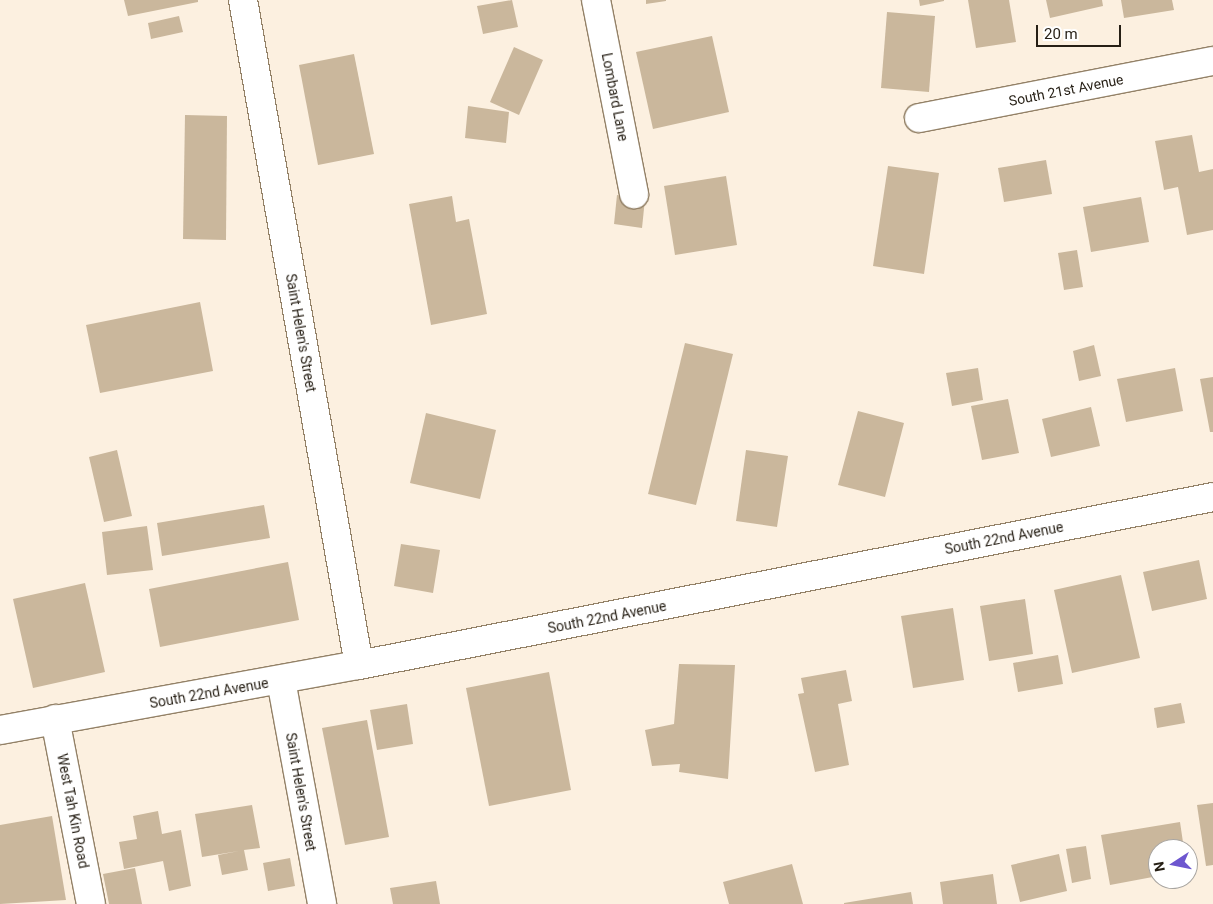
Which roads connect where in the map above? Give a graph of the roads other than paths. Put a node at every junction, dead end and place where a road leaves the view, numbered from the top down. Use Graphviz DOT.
graph roads {
  1 [pos="243,0"];
  2 [pos="596,0"];
  3 [pos="1213,62"];
  4 [pos="919,118"];
  5 [pos="634,194"];
  6 [pos="1213,497"];
  7 [pos="359,666"];
  8 [pos="281,680"];
  9 [pos="55,719"];
  10 [pos="0,730"];
  11 [pos="90,904"];
  12 [pos="322,904"];
  1 -- 7 [label="street, Saint Helen's Street"];
  2 -- 5 [label="street, Lombard Lane"];
  3 -- 4 [label="street, South 21st Avenue"];
  6 -- 7 [label="street, South 22nd Avenue"];
  7 -- 8 [label="street, South 22nd Avenue"];
  8 -- 9 [label="street, South 22nd Avenue"];
  8 -- 12 [label="street, Saint Helen's Street"];
  9 -- 10 [label="street, South 22nd Avenue"];
  9 -- 11 [label="street, West Tah Kin Road"];
}
